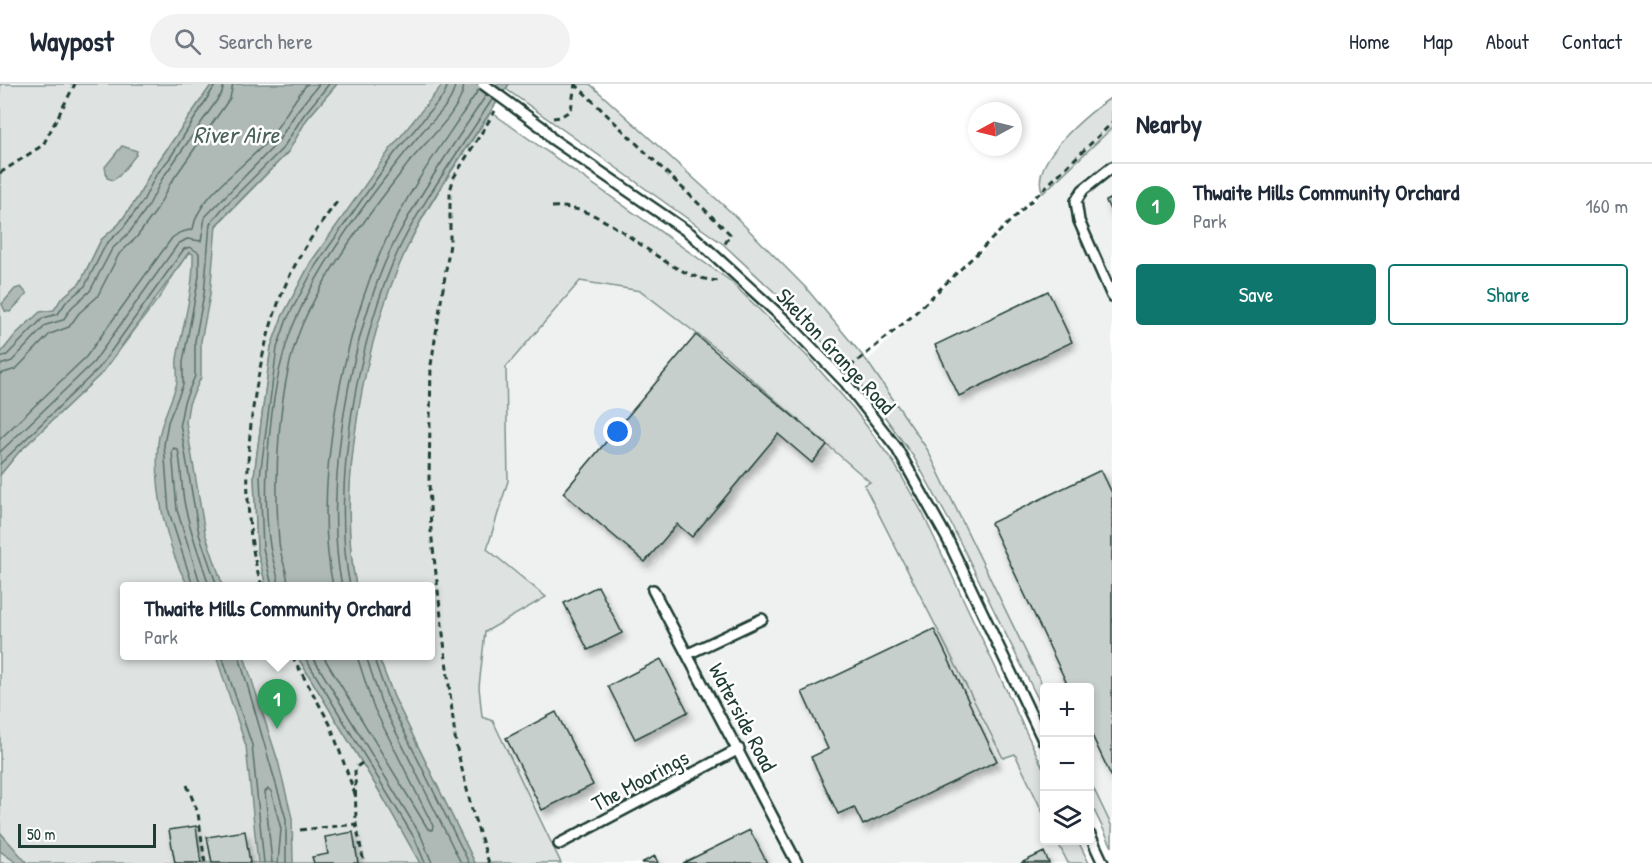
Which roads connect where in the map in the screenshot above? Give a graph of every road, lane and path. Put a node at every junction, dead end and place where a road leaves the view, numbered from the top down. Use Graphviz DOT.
graph roads {
  1 [pos="75,84"];
  2 [pos="483,84"];
  3 [pos="575,84"];
  4 [pos="501,102"];
  5 [pos="560,117"];
  6 [pos="1112,123"];
  7 [pos="1112,167"];
  8 [pos="0,173"];
  9 [pos="339,199"];
  10 [pos="552,207"];
  11 [pos="718,259"];
  12 [pos="749,288"];
  13 [pos="1112,296"];
  14 [pos="838,376"];
  15 [pos="261,582"];
  16 [pos="653,590"];
  17 [pos="762,619"];
  18 [pos="688,654"];
  19 [pos="294,660"];
  20 [pos="1042,737"];
  21 [pos="739,749"];
  22 [pos="362,763"];
  23 [pos="187,785"];
  24 [pos="356,797"];
  25 [pos="356,824"];
  26 [pos="300,830"];
  27 [pos="559,844"];
  28 [pos="1094,845"];
  29 [pos="205,863"];
  30 [pos="364,863"];
  31 [pos="489,863"];
  32 [pos="797,863"];
  33 [pos="1103,863"];
  1 -- 8 [label="path"];
  2 -- 11 [label="lane, Skelton Grange Road, bridge"];
  3 -- 5 [label="path"];
  3 -- 11 [label="path"];
  4 -- 31 [label="path"];
  6 -- 14 [label="path"];
  7 -- 13 [label="lane"];
  9 -- 15 [label="path"];
  10 -- 12 [label="path"];
  11 -- 12 [label="lane, Skelton Grange Road"];
  12 -- 14 [label="lane, Skelton Grange Road"];
  14 -- 20 [label="lane, Skelton Grange Road"];
  16 -- 18 [label="lane, Waterside Road"];
  17 -- 18 [label="lane"];
  18 -- 21 [label="lane, Waterside Road"];
  19 -- 24 [label="path"];
  21 -- 27 [label="lane, The Moorings"];
  21 -- 32 [label="lane, Waterside Road"];
  22 -- 24 [label="path"];
  23 -- 29 [label="path"];
  24 -- 25 [label="path"];
  25 -- 26 [label="path"];
  25 -- 30 [label="path"];
  28 -- 33 [label="lane"];
}
